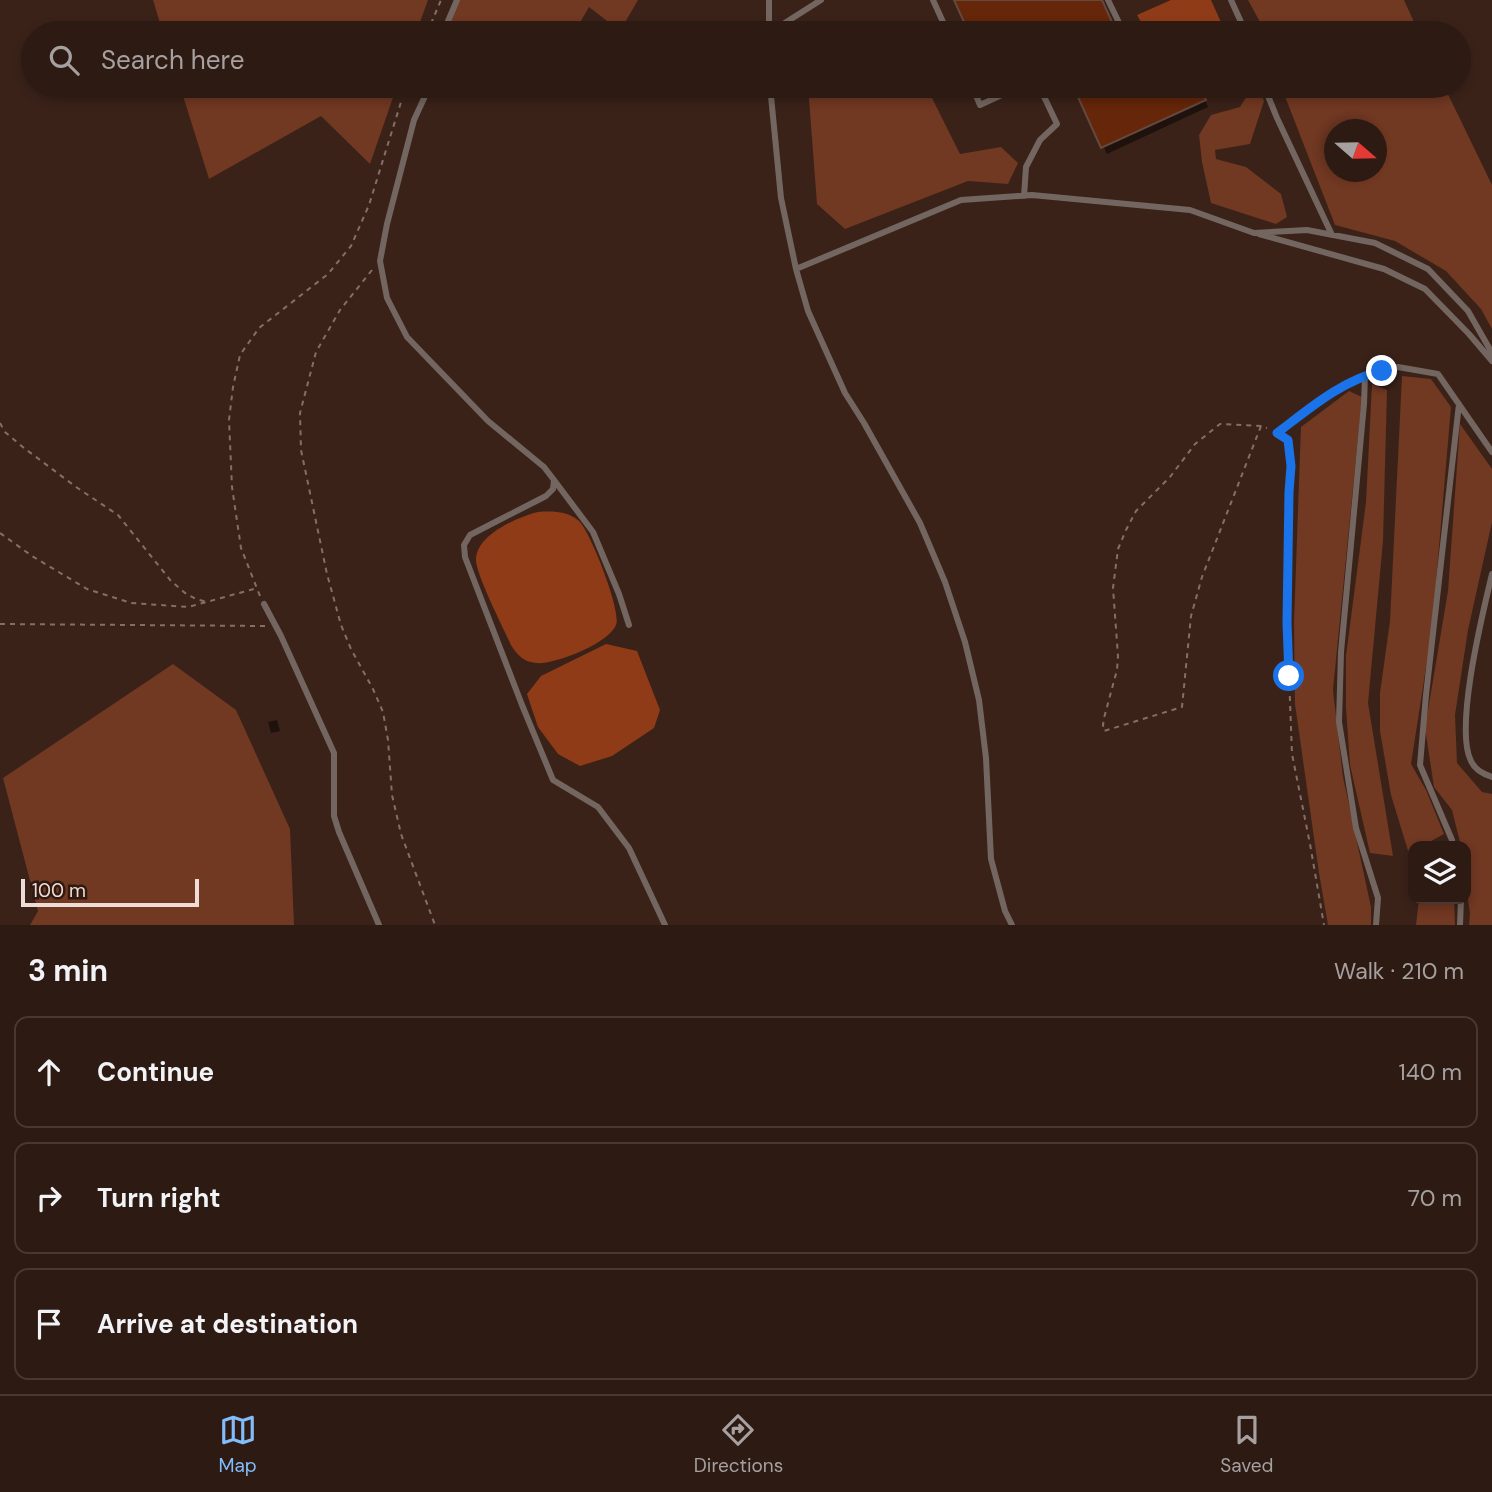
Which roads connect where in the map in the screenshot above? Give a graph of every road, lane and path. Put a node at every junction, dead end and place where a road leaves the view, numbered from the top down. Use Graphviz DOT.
graph roads {
  1 [pos="441,0"];
  2 [pos="457,0"];
  3 [pos="769,0"];
  4 [pos="821,0"];
  5 [pos="933,0"];
  6 [pos="1108,0"];
  7 [pos="1231,0"];
  8 [pos="432,21"];
  9 [pos="448,21"];
  10 [pos="769,21"];
  11 [pos="788,21"];
  12 [pos="943,21"];
  13 [pos="1118,21"];
  14 [pos="1241,21"];
  15 [pos="402,98"];
  16 [pos="424,98"];
  17 [pos="771,98"];
  18 [pos="977,98"];
  19 [pos="995,98"];
  20 [pos="1045,98"];
  21 [pos="1269,98"];
  22 [pos="1024,196"];
  23 [pos="1254,233"];
  24 [pos="1332,235"];
  25 [pos="380,261"];
  26 [pos="796,269"];
  27 [pos="1492,353"];
  28 [pos="1492,361"];
  29 [pos="1365,375"];
  30 [pos="1459,404"];
  31 [pos="0,423"];
  32 [pos="1261,426"];
  33 [pos="1277,433"];
  34 [pos="1492,452"];
  35 [pos="554,480"];
  36 [pos="0,533"];
  37 [pos="1492,574"];
  38 [pos="256,589"];
  39 [pos="207,602"];
  40 [pos="264,604"];
  41 [pos="0,624"];
  42 [pos="629,625"];
  43 [pos="275,626"];
  44 [pos="1492,777"];
  45 [pos="1452,841"];
  46 [pos="1461,904"];
  47 [pos="379,925"];
  48 [pos="435,925"];
  49 [pos="665,925"];
  50 [pos="1012,925"];
  51 [pos="1324,925"];
  52 [pos="1376,925"];
  53 [pos="1460,925"];
  1 -- 8 [label="path"];
  2 -- 9 [label="lane"];
  3 -- 10 [label="lane"];
  4 -- 11 [label="lane"];
  5 -- 12 [label="lane"];
  6 -- 13 [label="lane"];
  7 -- 14 [label="lane"];
  15 -- 38 [label="path"];
  16 -- 25 [label="lane"];
  17 -- 26 [label="lane"];
  18 -- 19 [label="lane"];
  20 -- 22 [label="lane"];
  21 -- 24 [label="lane"];
  22 -- 23 [label="lane"];
  22 -- 26 [label="lane"];
  23 -- 24 [label="lane"];
  23 -- 28 [label="lane"];
  24 -- 27 [label="lane"];
  25 -- 35 [label="lane"];
  25 -- 48 [label="path"];
  26 -- 50 [label="lane"];
  29 -- 30 [label="lane"];
  29 -- 33 [label="lane"];
  29 -- 52 [label="lane"];
  30 -- 34 [label="lane"];
  30 -- 45 [label="lane"];
  31 -- 39 [label="path"];
  32 -- 32 [label="path"];
  32 -- 33 [label="path"];
  33 -- 51 [label="path"];
  35 -- 42 [label="lane"];
  35 -- 49 [label="lane"];
  36 -- 39 [label="path"];
  37 -- 44 [label="lane"];
  38 -- 39 [label="path"];
  38 -- 40 [label="path"];
  40 -- 43 [label="lane"];
  41 -- 43 [label="path"];
  43 -- 47 [label="lane"];
  46 -- 53 [label="lane"];
}
